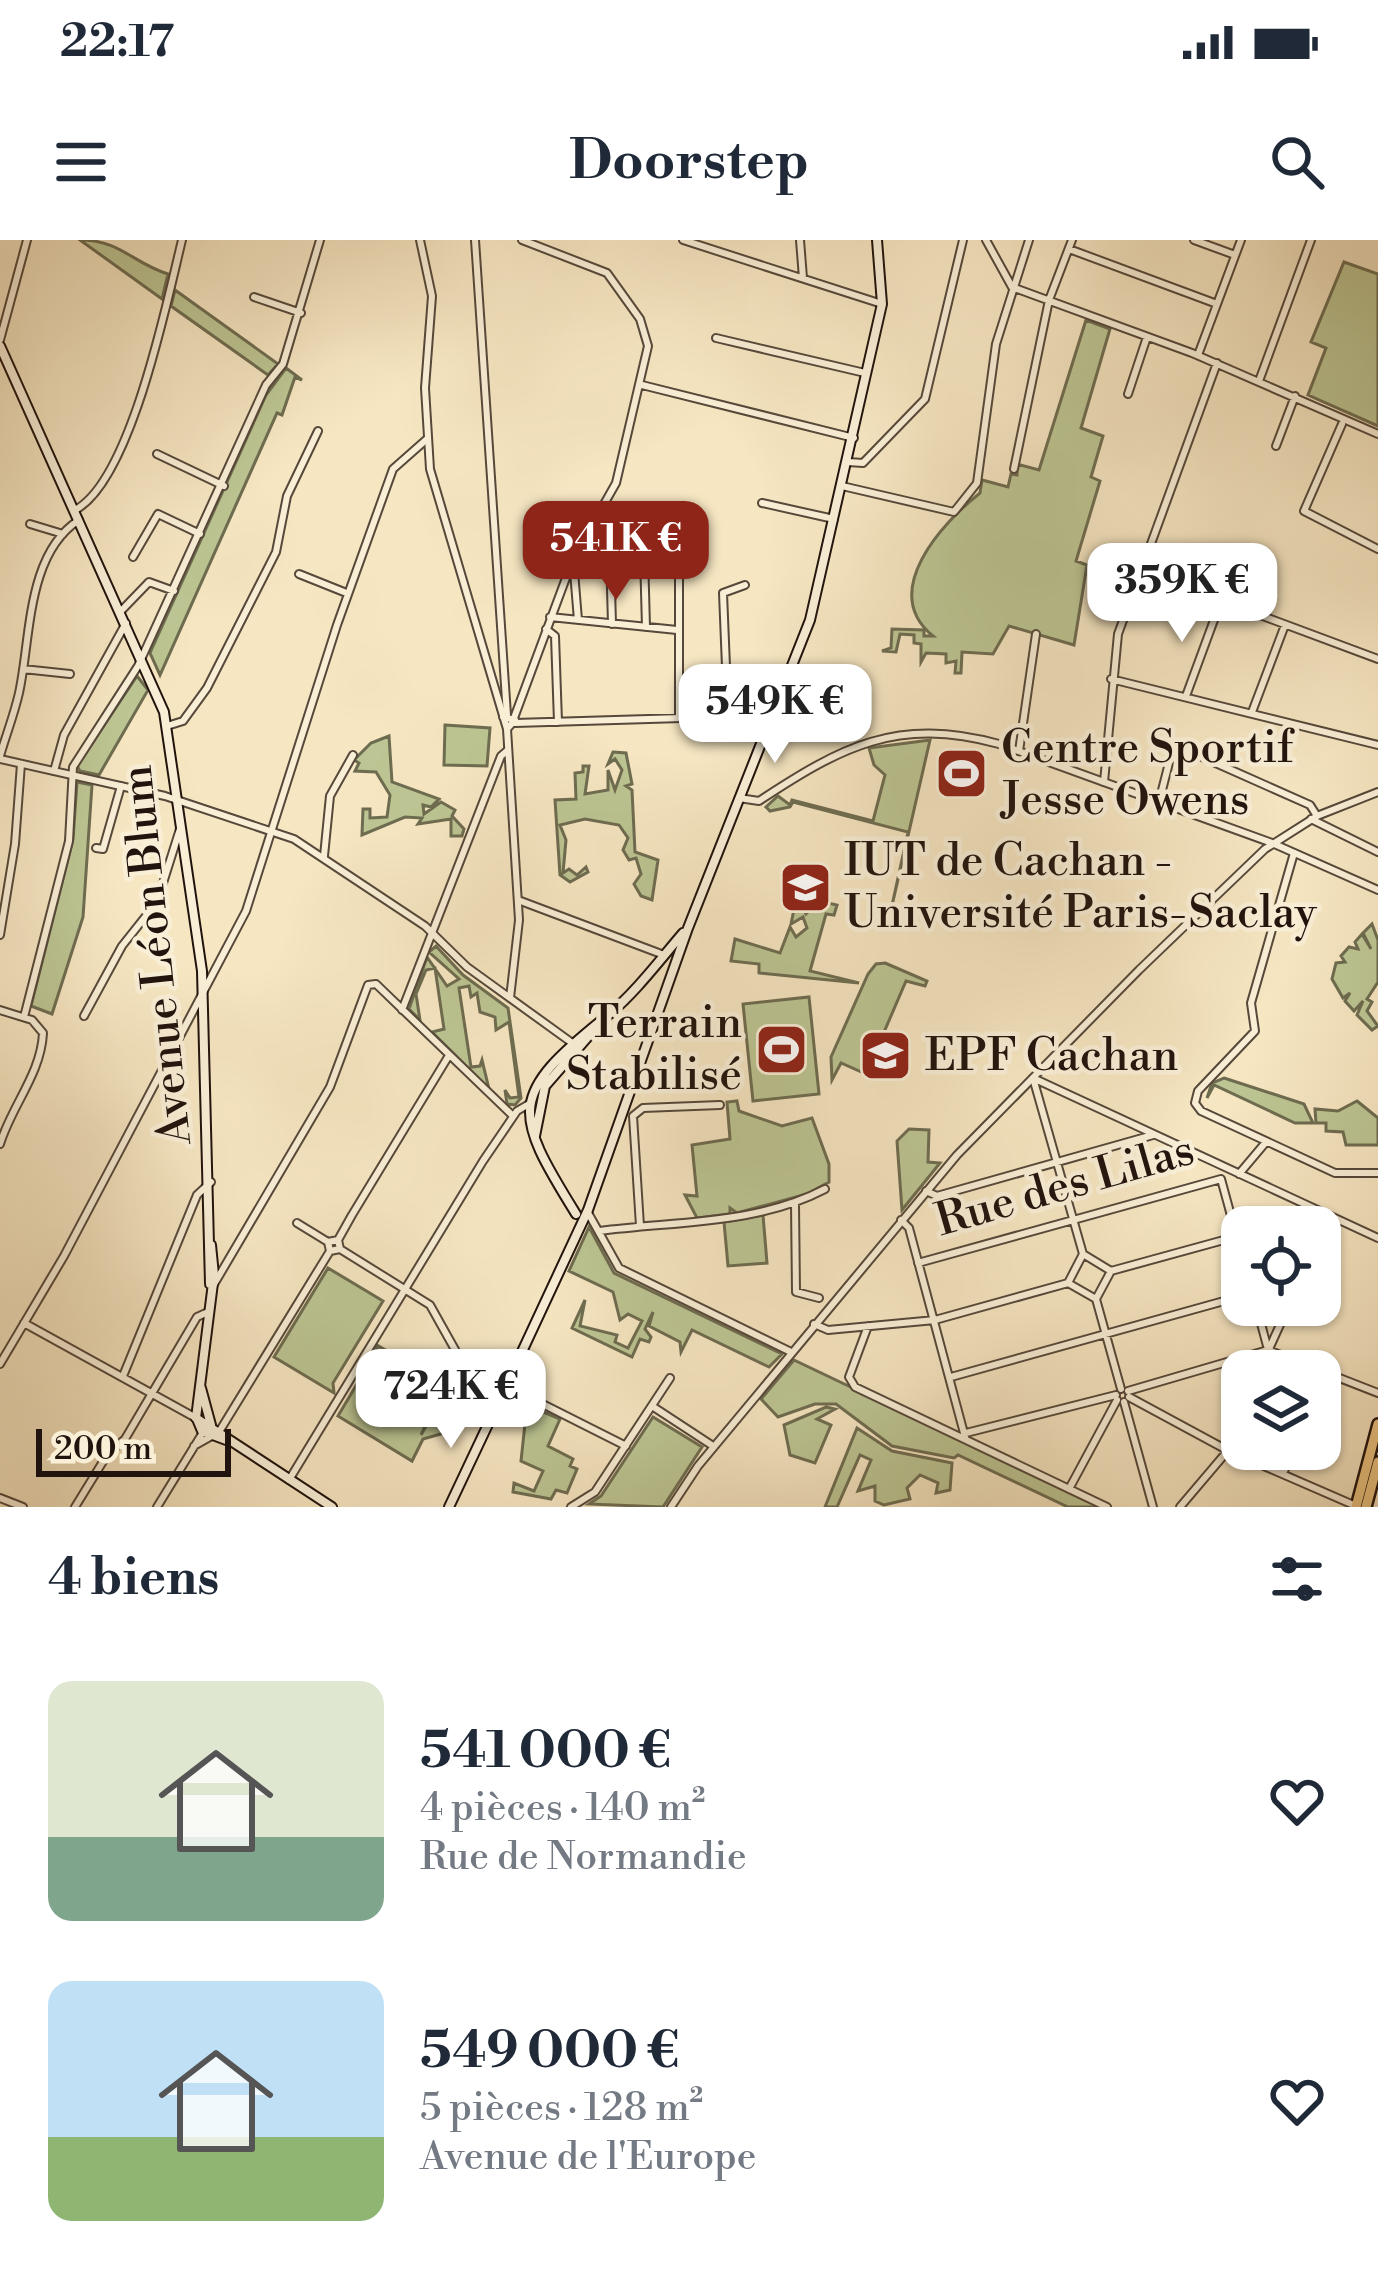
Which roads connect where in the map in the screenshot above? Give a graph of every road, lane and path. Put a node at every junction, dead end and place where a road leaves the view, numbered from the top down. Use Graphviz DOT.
graph roads {
  1 [pos="27,240"];
  2 [pos="182,240"];
  3 [pos="320,240"];
  4 [pos="420,240"];
  5 [pos="475,240"];
  6 [pos="522,240"];
  7 [pos="682,240"];
  8 [pos="800,240"];
  9 [pos="878,240"];
  10 [pos="963,240"];
  11 [pos="986,240"];
  12 [pos="1029,240"];
  13 [pos="1194,240"];
  14 [pos="1241,240"];
  15 [pos="1311,240"];
  16 [pos="1071,244"];
  17 [pos="1235,255"];
  18 [pos="804,280"];
  19 [pos="1012,287"];
  20 [pos="254,297"];
  21 [pos="1049,300"];
  22 [pos="882,304"];
  23 [pos="1217,304"];
  24 [pos="301,313"];
  25 [pos="716,338"];
  26 [pos="1146,340"];
  27 [pos="0,343"];
  28 [pos="1198,356"];
  29 [pos="1217,363"];
  30 [pos="868,374"];
  31 [pos="1259,381"];
  32 [pos="642,385"];
  33 [pos="1128,394"];
  34 [pos="1294,396"];
  35 [pos="1333,412"];
  36 [pos="1354,422"];
  37 [pos="1342,424"];
  38 [pos="318,431"];
  39 [pos="1378,434"];
  40 [pos="854,438"];
  41 [pos="427,439"];
  42 [pos="1276,446"];
  43 [pos="157,454"];
  44 [pos="848,461"];
  45 [pos="1014,469"];
  46 [pos="224,486"];
  47 [pos="842,486"];
  48 [pos="762,503"];
  49 [pos="77,515"];
  50 [pos="834,519"];
  51 [pos="30,524"];
  52 [pos="63,534"];
  53 [pos="200,534"];
  54 [pos="578,548"];
  55 [pos="1378,549"];
  56 [pos="610,552"];
  57 [pos="644,555"];
  58 [pos="133,556"];
  59 [pos="573,560"];
  60 [pos="1142,571"];
  61 [pos="299,574"];
  62 [pos="746,585"];
  63 [pos="174,591"];
  64 [pos="344,592"];
  65 [pos="1221,601"];
  66 [pos="121,610"];
  67 [pos="550,617"];
  68 [pos="578,620"];
  69 [pos="126,623"];
  70 [pos="612,624"];
  71 [pos="1285,625"];
  72 [pos="646,627"];
  73 [pos="546,629"];
  74 [pos="676,630"];
  75 [pos="1036,634"];
  76 [pos="142,658"];
  77 [pos="1378,659"];
  78 [pos="23,669"];
  79 [pos="70,674"];
  80 [pos="1111,679"];
  81 [pos="1186,696"];
  82 [pos="1252,712"];
  83 [pos="728,716"];
  84 [pos="510,718"];
  85 [pos="679,718"];
  86 [pos="769,721"];
  87 [pos="558,722"];
  88 [pos="167,726"];
  89 [pos="1378,745"];
  90 [pos="508,750"];
  91 [pos="1019,752"];
  92 [pos="353,755"];
  93 [pos="0,758"];
  94 [pos="21,764"];
  95 [pos="54,771"];
  96 [pos="70,775"];
  97 [pos="1104,782"];
  98 [pos="121,786"];
  99 [pos="1378,792"];
  100 [pos="740,798"];
  101 [pos="178,800"];
  102 [pos="1159,802"];
  103 [pos="1314,817"];
  104 [pos="182,826"];
  105 [pos="274,831"];
  106 [pos="1272,843"];
  107 [pos="96,848"];
  108 [pos="1378,852"];
  109 [pos="186,853"];
  110 [pos="1294,853"];
  111 [pos="172,854"];
  112 [pos="324,856"];
  113 [pos="1378,890"];
  114 [pos="518,899"];
  115 [pos="688,928"];
  116 [pos="431,932"];
  117 [pos="0,935"];
  118 [pos="664,955"];
  119 [pos="200,959"];
  120 [pos="678,962"];
  121 [pos="217,964"];
  122 [pos="657,964"];
  123 [pos="203,988"];
  124 [pos="510,998"];
  125 [pos="0,1010"];
  126 [pos="402,1010"];
  127 [pos="191,1012"];
  128 [pos="204,1015"];
  129 [pos="84,1016"];
  130 [pos="24,1017"];
  131 [pos="574,1045"];
  132 [pos="448,1057"];
  133 [pos="1033,1078"];
  134 [pos="720,1105"];
  135 [pos="530,1113"];
  136 [pos="513,1117"];
  137 [pos="1154,1135"];
  138 [pos="1266,1142"];
  139 [pos="0,1144"];
  140 [pos="1058,1163"];
  141 [pos="1226,1168"];
  142 [pos="1378,1173"];
  143 [pos="1239,1174"];
  144 [pos="1221,1179"];
  145 [pos="211,1182"];
  146 [pos="825,1189"];
  147 [pos="926,1191"];
  148 [pos="794,1204"];
  149 [pos="1230,1206"];
  150 [pos="1307,1206"];
  151 [pos="581,1209"];
  152 [pos="902,1220"];
  153 [pos="1073,1220"];
  154 [pos="1341,1221"];
  155 [pos="297,1222"];
  156 [pos="640,1226"];
  157 [pos="600,1231"];
  158 [pos="1378,1238"];
  159 [pos="1221,1241"];
  160 [pos="210,1243"];
  161 [pos="339,1244"];
  162 [pos="329,1246"];
  163 [pos="1083,1254"];
  164 [pos="918,1263"];
  165 [pos="214,1267"];
  166 [pos="225,1270"];
  167 [pos="1111,1271"];
  168 [pos="1068,1283"];
  169 [pos="210,1286"];
  170 [pos="406,1288"];
  171 [pos="819,1298"];
  172 [pos="1096,1299"];
  173 [pos="1221,1302"];
  174 [pos="208,1312"];
  175 [pos="935,1320"];
  176 [pos="24,1323"];
  177 [pos="814,1324"];
  178 [pos="868,1326"];
  179 [pos="1262,1326"];
  180 [pos="1279,1326"];
  181 [pos="190,1329"];
  182 [pos="206,1333"];
  183 [pos="1106,1334"];
  184 [pos="1268,1350"];
  185 [pos="791,1352"];
  186 [pos="0,1364"];
  187 [pos="1221,1365"];
  188 [pos="123,1376"];
  189 [pos="951,1377"];
  190 [pos="670,1378"];
  191 [pos="200,1380"];
  192 [pos="1341,1382"];
  193 [pos="506,1385"];
  194 [pos="1378,1393"];
  195 [pos="154,1394"];
  196 [pos="1123,1396"];
  197 [pos="196,1406"];
  198 [pos="652,1406"];
  199 [pos="181,1411"];
  200 [pos="196,1418"];
  201 [pos="1378,1424"];
  202 [pos="212,1433"];
  203 [pos="966,1435"];
  204 [pos="194,1446"];
  205 [pos="626,1446"];
  206 [pos="713,1446"];
  207 [pos="1221,1447"];
  208 [pos="1221,1457"];
  209 [pos="1378,1462"];
  210 [pos="1274,1470"];
  211 [pos="1285,1470"];
  212 [pos="1283,1474"];
  213 [pos="289,1480"];
  214 [pos="1069,1489"];
  215 [pos="0,1498"];
  216 [pos="1356,1506"];
  217 [pos="23,1507"];
  218 [pos="75,1507"];
  219 [pos="157,1507"];
  220 [pos="332,1507"];
  221 [pos="449,1507"];
  222 [pos="571,1507"];
  223 [pos="670,1507"];
  224 [pos="1107,1507"];
  225 [pos="1153,1507"];
  226 [pos="1180,1507"];
  227 [pos="1366,1507"];
  1 -- 27 [label="street"];
  2 -- 49 [label="street"];
  3 -- 24 [label="street"];
  4 -- 41 [label="street"];
  5 -- 84 [label="street"];
  6 -- 32 [label="street"];
  7 -- 18 [label="street"];
  8 -- 18 [label="street"];
  9 -- 22 [label="main road"];
  10 -- 44 [label="street"];
  11 -- 19 [label="street"];
  12 -- 19 [label="street"];
  13 -- 17 [label="street"];
  14 -- 17 [label="street"];
  15 -- 31 [label="street"];
  16 -- 21 [label="street"];
  16 -- 23 [label="street"];
  17 -- 23 [label="street"];
  18 -- 22 [label="street"];
  19 -- 21 [label="street"];
  19 -- 47 [label="street"];
  20 -- 24 [label="street"];
  21 -- 26 [label="street"];
  21 -- 45 [label="street"];
  22 -- 30 [label="main road"];
  23 -- 28 [label="street"];
  24 -- 46 [label="street"];
  25 -- 30 [label="street"];
  26 -- 28 [label="street"];
  26 -- 33 [label="street"];
  27 -- 49 [label="main road, Avenue Léon Blum"];
  28 -- 29 [label="street"];
  29 -- 31 [label="street"];
  29 -- 60 [label="street"];
  30 -- 40 [label="main road"];
  31 -- 34 [label="street"];
  32 -- 40 [label="street"];
  32 -- 54 [label="street"];
  34 -- 35 [label="street"];
  34 -- 42 [label="street"];
  35 -- 36 [label="street"];
  35 -- 37 [label="street"];
  36 -- 37 [label="street"];
  36 -- 39 [label="street"];
  37 -- 55 [label="street"];
  38 -- 88 [label="street"];
  40 -- 44 [label="main road"];
  41 -- 84 [label="street"];
  41 -- 105 [label="street"];
  43 -- 46 [label="street"];
  44 -- 47 [label="main road"];
  46 -- 53 [label="street"];
  47 -- 50 [label="main road"];
  48 -- 50 [label="street"];
  49 -- 52 [label="street"];
  49 -- 66 [label="main road, Avenue Léon Blum"];
  50 -- 86 [label="main road"];
  51 -- 52 [label="street"];
  52 -- 78 [label="street"];
  53 -- 58 [label="street"];
  53 -- 63 [label="street"];
  54 -- 56 [label="street"];
  54 -- 59 [label="street"];
  56 -- 57 [label="street"];
  56 -- 70 [label="street"];
  57 -- 72 [label="street"];
  57 -- 74 [label="street"];
  59 -- 67 [label="street"];
  59 -- 68 [label="street"];
  60 -- 65 [label="street"];
  60 -- 80 [label="street"];
  61 -- 64 [label="street"];
  62 -- 83 [label="street"];
  63 -- 66 [label="street"];
  63 -- 76 [label="street"];
  65 -- 71 [label="street"];
  65 -- 81 [label="street"];
  66 -- 69 [label="main road, Avenue Léon Blum"];
  67 -- 68 [label="street"];
  67 -- 73 [label="street"];
  68 -- 70 [label="street"];
  69 -- 76 [label="main road, Avenue Léon Blum"];
  69 -- 95 [label="street"];
  70 -- 72 [label="street"];
  71 -- 77 [label="street"];
  71 -- 82 [label="street"];
  72 -- 74 [label="street"];
  73 -- 84 [label="street"];
  73 -- 87 [label="street"];
  74 -- 85 [label="street"];
  75 -- 91 [label="street"];
  76 -- 88 [label="main road, Avenue Léon Blum"];
  76 -- 96 [label="street"];
  78 -- 79 [label="street"];
  78 -- 93 [label="street"];
  80 -- 81 [label="street"];
  80 -- 97 [label="street"];
  81 -- 82 [label="street"];
  82 -- 89 [label="street"];
  83 -- 85 [label="street"];
  83 -- 86 [label="street"];
  84 -- 87 [label="street"];
  84 -- 90 [label="street"];
  85 -- 87 [label="street"];
  86 -- 100 [label="main road"];
  88 -- 101 [label="main road, Avenue Léon Blum"];
  90 -- 114 [label="street"];
  90 -- 116 [label="street"];
  91 -- 97 [label="street"];
  91 -- 100 [label="street"];
  92 -- 112 [label="street"];
  93 -- 94 [label="street"];
  94 -- 95 [label="street"];
  94 -- 117 [label="street"];
  95 -- 96 [label="street"];
  96 -- 98 [label="street"];
  96 -- 130 [label="street"];
  97 -- 102 [label="street"];
  98 -- 101 [label="street"];
  98 -- 107 [label="street"];
  99 -- 103 [label="street"];
  100 -- 115 [label="main road"];
  101 -- 104 [label="main road, Avenue Léon Blum"];
  101 -- 105 [label="street"];
  102 -- 103 [label="street"];
  102 -- 106 [label="street"];
  103 -- 106 [label="street"];
  103 -- 108 [label="street"];
  104 -- 109 [label="main road, Avenue Léon Blum"];
  104 -- 111 [label="street"];
  105 -- 112 [label="street"];
  105 -- 121 [label="street"];
  106 -- 110 [label="street"];
  106 -- 133 [label="street"];
  109 -- 111 [label="street"];
  109 -- 119 [label="main road, Avenue Léon Blum"];
  110 -- 113 [label="street"];
  110 -- 138 [label="street"];
  111 -- 129 [label="street"];
  112 -- 116 [label="street"];
  114 -- 118 [label="street"];
  114 -- 124 [label="street"];
  115 -- 118 [label="main road"];
  115 -- 120 [label="main road"];
  116 -- 124 [label="street"];
  116 -- 126 [label="street"];
  118 -- 122 [label="main road"];
  119 -- 121 [label="street"];
  119 -- 123 [label="main road, Avenue Léon Blum"];
  120 -- 122 [label="main road"];
  120 -- 151 [label="main road"];
  121 -- 123 [label="street"];
  122 -- 131 [label="main road"];
  123 -- 127 [label="street"];
  123 -- 128 [label="main road, Avenue Léon Blum"];
  124 -- 131 [label="street"];
  125 -- 130 [label="street"];
  126 -- 132 [label="street"];
  126 -- 166 [label="street"];
  127 -- 128 [label="street"];
  127 -- 176 [label="street"];
  128 -- 145 [label="main road, Avenue Léon Blum"];
  130 -- 139 [label="street"];
  131 -- 135 [label="main road"];
  132 -- 136 [label="street"];
  132 -- 161 [label="street"];
  133 -- 137 [label="street"];
  133 -- 140 [label="street"];
  133 -- 147 [label="street"];
  134 -- 156 [label="street"];
  135 -- 136 [label="street"];
  135 -- 151 [label="main road"];
  136 -- 170 [label="street"];
  137 -- 140 [label="street"];
  137 -- 141 [label="street"];
  138 -- 142 [label="street"];
  138 -- 143 [label="street"];
  140 -- 147 [label="street"];
  140 -- 153 [label="street"];
  141 -- 143 [label="street"];
  141 -- 144 [label="street, Rue des Lilas"];
  143 -- 150 [label="street"];
  144 -- 149 [label="street"];
  144 -- 153 [label="street, Rue des Lilas"];
  145 -- 160 [label="main road, Avenue Léon Blum"];
  145 -- 188 [label="street"];
  146 -- 148 [label="street"];
  147 -- 152 [label="street"];
  148 -- 156 [label="street"];
  148 -- 171 [label="street"];
  151 -- 157 [label="street"];
  151 -- 193 [label="main road"];
  152 -- 164 [label="street"];
  152 -- 177 [label="street"];
  153 -- 163 [label="street"];
  153 -- 164 [label="street, Rue des Lilas"];
  154 -- 158 [label="street"];
  155 -- 162 [label="street"];
  156 -- 157 [label="street"];
  157 -- 185 [label="street"];
  159 -- 167 [label="street"];
  160 -- 165 [label="main road, Avenue Léon Blum"];
  160 -- 169 [label="main road, Avenue Léon Blum"];
  161 -- 162 [label="street"];
  161 -- 170 [label="street"];
  162 -- 202 [label="street"];
  163 -- 167 [label="street"];
  163 -- 168 [label="street"];
  164 -- 175 [label="street"];
  165 -- 166 [label="street"];
  165 -- 169 [label="main road, Avenue Léon Blum"];
  166 -- 169 [label="street"];
  167 -- 172 [label="street"];
  168 -- 172 [label="street"];
  168 -- 175 [label="street"];
  169 -- 174 [label="main road, Avenue Léon Blum"];
  170 -- 193 [label="street"];
  170 -- 213 [label="street"];
  172 -- 183 [label="street"];
  173 -- 183 [label="street"];
  174 -- 181 [label="street"];
  174 -- 182 [label="main road, Avenue Léon Blum"];
  175 -- 178 [label="street"];
  175 -- 189 [label="street"];
  176 -- 186 [label="street"];
  176 -- 188 [label="street"];
  177 -- 178 [label="street"];
  177 -- 185 [label="street"];
  178 -- 203 [label="street"];
  179 -- 184 [label="street"];
  180 -- 184 [label="street"];
  181 -- 182 [label="street"];
  181 -- 195 [label="street"];
  182 -- 191 [label="main road, Avenue Léon Blum"];
  183 -- 189 [label="street"];
  183 -- 196 [label="street"];
  185 -- 206 [label="street"];
  187 -- 196 [label="street"];
  188 -- 195 [label="street"];
  189 -- 203 [label="street"];
  190 -- 198 [label="street"];
  191 -- 197 [label="main road, Avenue Léon Blum"];
  191 -- 202 [label="main road, Avenue Léon Blum"];
  192 -- 194 [label="street"];
  193 -- 205 [label="street"];
  193 -- 221 [label="main road"];
  195 -- 199 [label="street"];
  195 -- 218 [label="street"];
  196 -- 203 [label="street"];
  196 -- 207 [label="street"];
  196 -- 214 [label="street"];
  196 -- 225 [label="street"];
  197 -- 199 [label="street"];
  197 -- 200 [label="main road, Avenue Léon Blum"];
  198 -- 205 [label="street"];
  198 -- 206 [label="street"];
  199 -- 200 [label="street"];
  199 -- 202 [label="street"];
  200 -- 202 [label="main road"];
  201 -- 216 [label="main road"];
  202 -- 204 [label="street"];
  202 -- 204 [label="street"];
  202 -- 213 [label="main road"];
  203 -- 214 [label="street"];
  204 -- 219 [label="street"];
  205 -- 222 [label="street"];
  206 -- 223 [label="street"];
  208 -- 226 [label="street"];
  209 -- 227 [label="main road"];
  210 -- 212 [label="street"];
  211 -- 212 [label="street"];
  212 -- 216 [label="street"];
  213 -- 220 [label="main road"];
  214 -- 224 [label="street"];
  215 -- 217 [label="street"];
}
